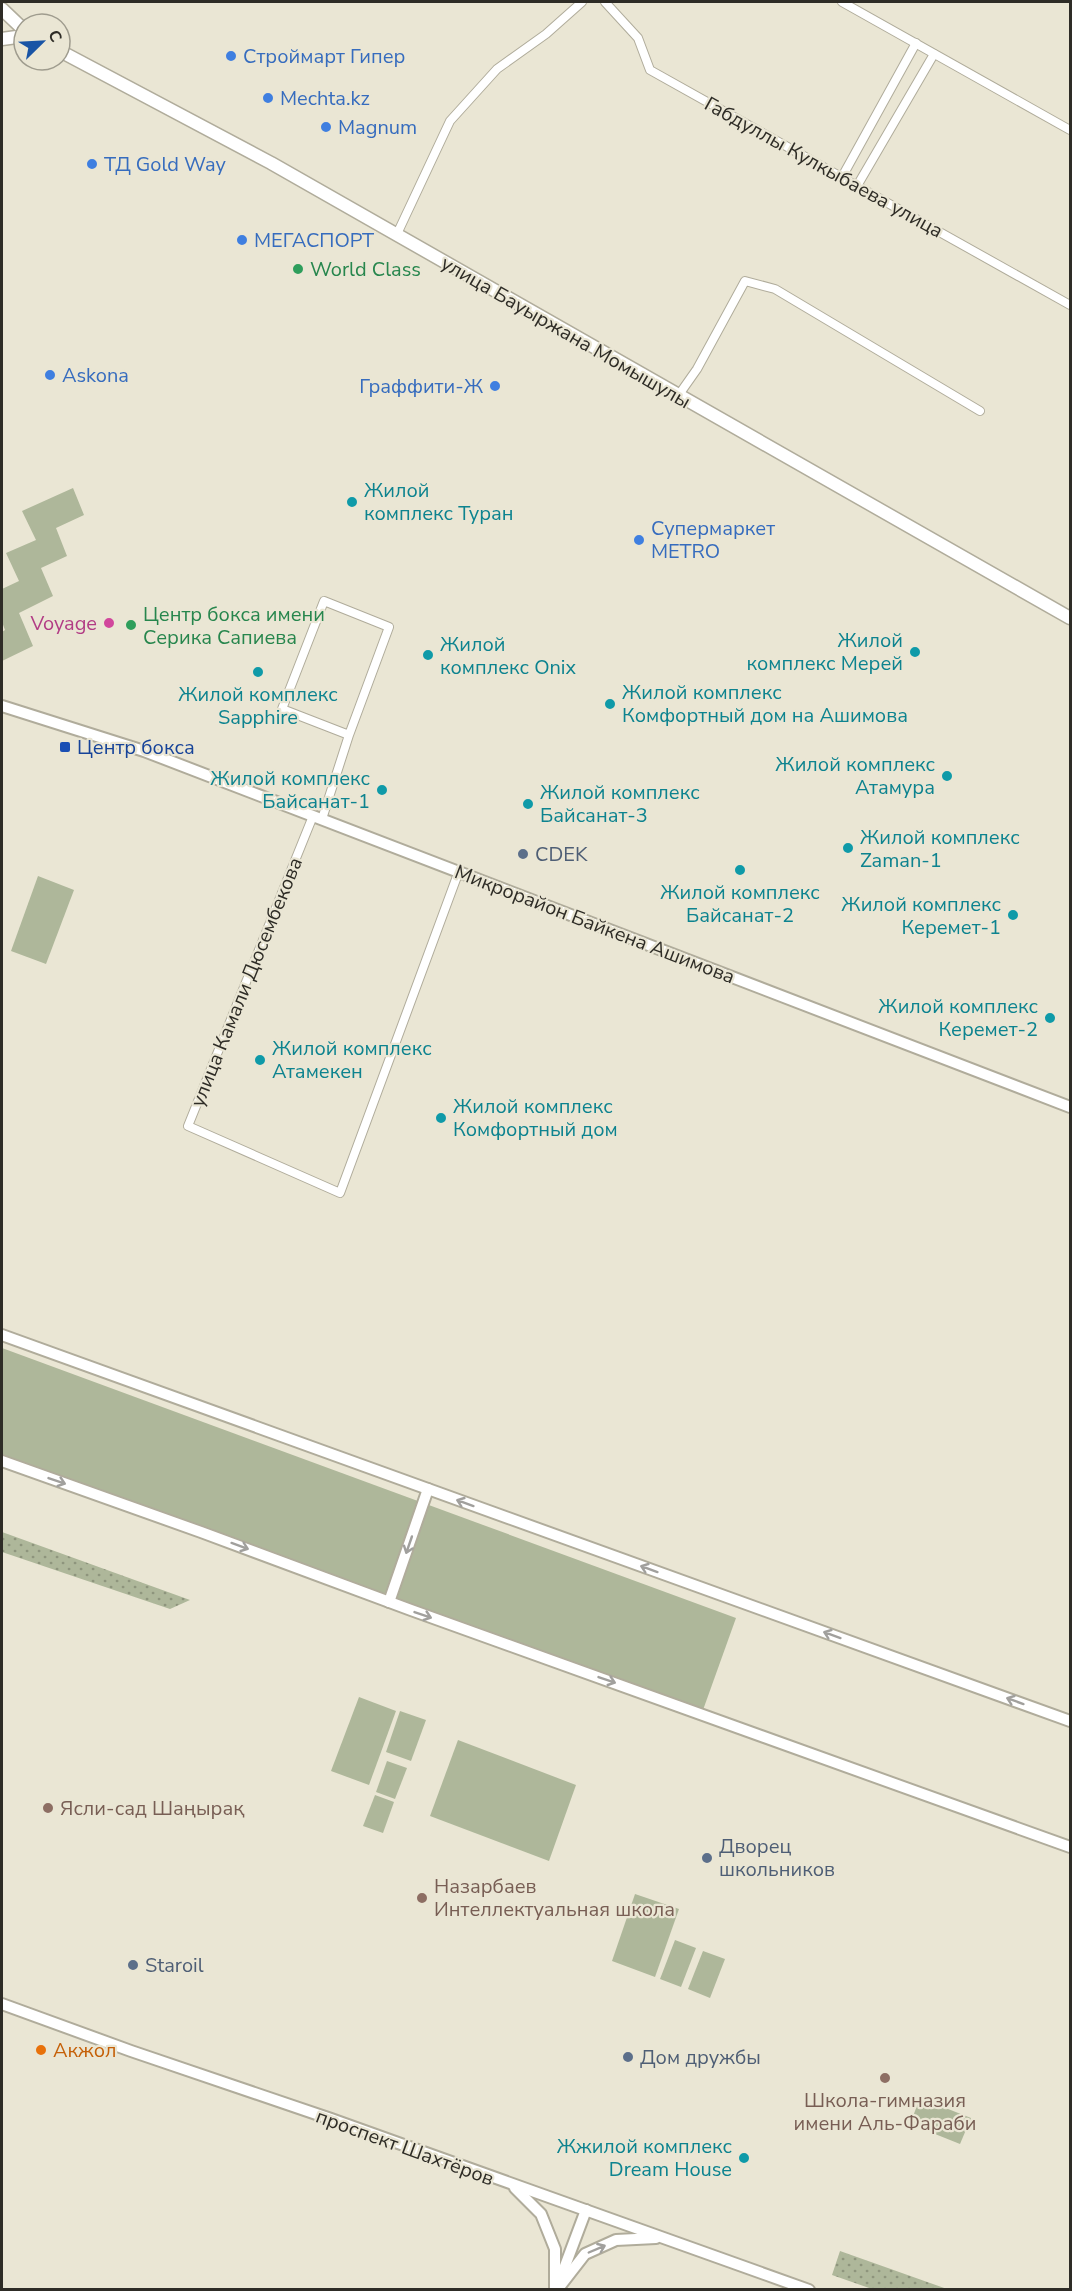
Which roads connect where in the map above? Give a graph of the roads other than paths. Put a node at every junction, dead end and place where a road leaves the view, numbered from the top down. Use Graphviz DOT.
graph roads {
  1 [pos="582,2"];
  2 [pos="605,2"];
  3 [pos="842,2"];
  4 [pos="916,43"];
  5 [pos="934,54"];
  6 [pos="72,57"];
  7 [pos="1071,130"];
  8 [pos="842,177"];
  9 [pos="857,186"];
  10 [pos="397,234"];
  11 [pos="1071,305"];
  12 [pos="678,396"];
  13 [pos="980,411"];
  14 [pos="1071,618"];
  15 [pos="2,706"];
  16 [pos="350,735"];
  17 [pos="318,818"];
  18 [pos="459,871"];
  19 [pos="1071,1107"];
  20 [pos="2,1335"];
  21 [pos="2,1461"];
  22 [pos="428,1489"];
  23 [pos="389,1602"];
  24 [pos="1071,1721"];
  25 [pos="1071,1847"];
  26 [pos="2,2004"];
  27 [pos="513,2186"];
  28 [pos="586,2210"];
  29 [pos="660,2237"];
  30 [pos="556,2289"];
  31 [pos="809,2289"];
  1 -- 10 [label="street"];
  2 -- 8 [label="street, Габдуллы Кулкыбаева улица"];
  3 -- 4 [label="street"];
  4 -- 5 [label="street"];
  4 -- 8 [label="street"];
  5 -- 7 [label="street"];
  5 -- 9 [label="street"];
  6 -- 10 [label="main road, улица Бауыржана Момышулы"];
  8 -- 9 [label="street, Габдуллы Кулкыбаева улица"];
  9 -- 11 [label="street, Габдуллы Кулкыбаева улица"];
  10 -- 12 [label="main road, улица Бауыржана Момышулы"];
  12 -- 13 [label="street"];
  12 -- 14 [label="main road, улица Бауыржана Момышулы"];
  15 -- 17 [label="main road, Микрорайон Байкена Ашимова"];
  16 -- 16 [label="street"];
  16 -- 17 [label="street"];
  17 -- 18 [label="main road, Микрорайон Байкена Ашимова"];
  17 -- 18 [label="street, улица Камали Дюсембекова"];
  18 -- 19 [label="main road, Микрорайон Байкена Ашимова"];
  20 -- 22 [label="main road"];
  21 -- 23 [label="main road, one-way"];
  22 -- 23 [label="main road, one-way"];
  24 -- 22 [label="main road, one-way"];
  23 -- 25 [label="main road, one-way"];
  26 -- 27 [label="main road, проспект Шахтёров"];
  27 -- 28 [label="main road, проспект Шахтёров"];
  27 -- 30 [label="main road"];
  28 -- 29 [label="main road, проспект Шахтёров"];
  28 -- 30 [label="main road"];
  30 -- 29 [label="main road, one-way"];
  29 -- 31 [label="main road, проспект Шахтёров"];
}
